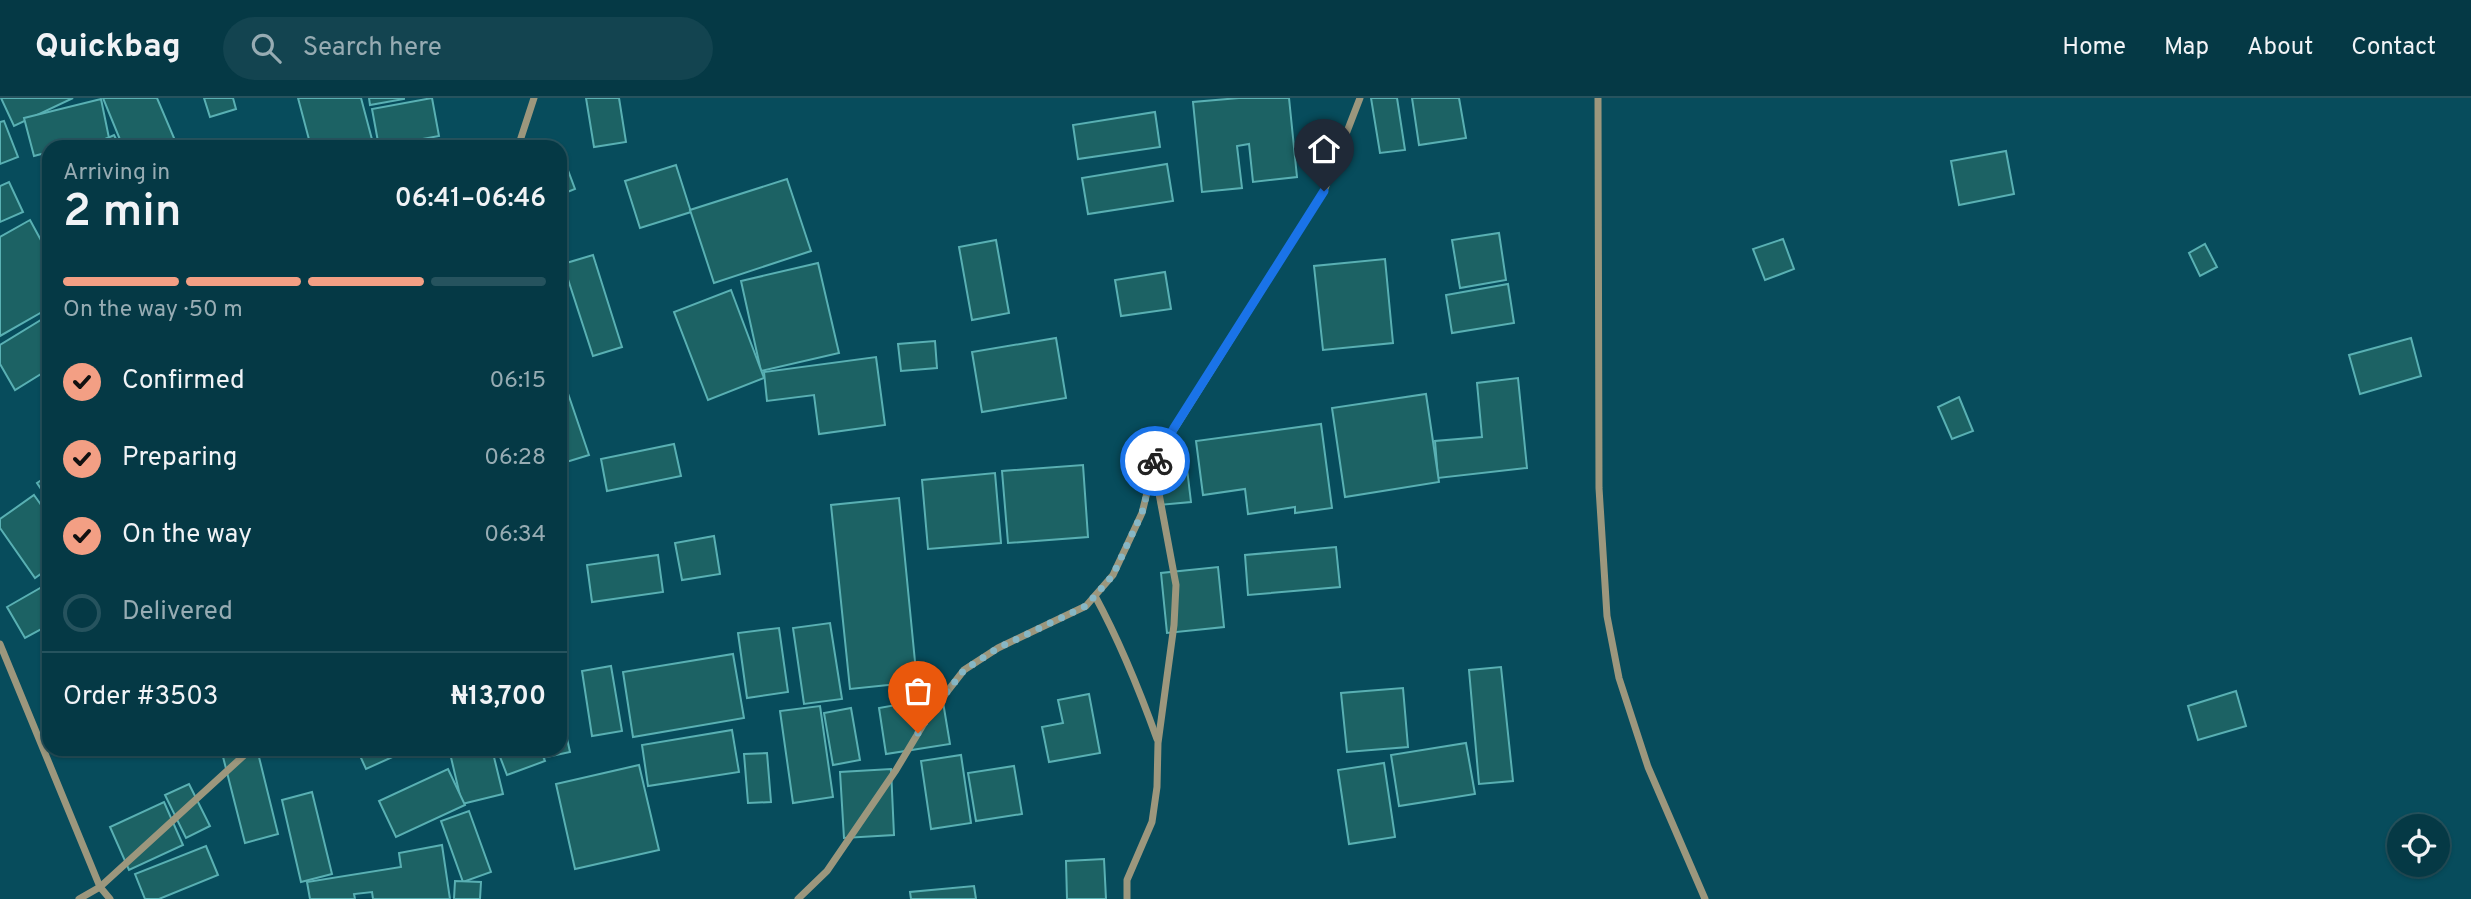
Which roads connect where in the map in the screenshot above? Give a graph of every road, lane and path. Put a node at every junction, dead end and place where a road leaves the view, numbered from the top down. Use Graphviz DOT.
graph roads {
  1 [pos="534,98"];
  2 [pos="1360,98"];
  3 [pos="1598,98"];
  4 [pos="520,140"];
  5 [pos="1154,468"];
  6 [pos="1095,596"];
  7 [pos="0,643"];
  8 [pos="1158,743"];
  9 [pos="42,745"];
  10 [pos="46,756"];
  11 [pos="243,756"];
  12 [pos="100,887"];
  13 [pos="79,899"];
  14 [pos="110,899"];
  15 [pos="798,899"];
  16 [pos="1127,899"];
  17 [pos="1705,899"];
  1 -- 4 [label="street"];
  2 -- 5 [label="street"];
  3 -- 17 [label="street"];
  5 -- 6 [label="street"];
  5 -- 8 [label="street"];
  6 -- 8 [label="street"];
  6 -- 15 [label="street"];
  7 -- 9 [label="street"];
  8 -- 16 [label="street"];
  10 -- 12 [label="street"];
  11 -- 12 [label="street"];
  12 -- 13 [label="street"];
  12 -- 14 [label="street"];
}
